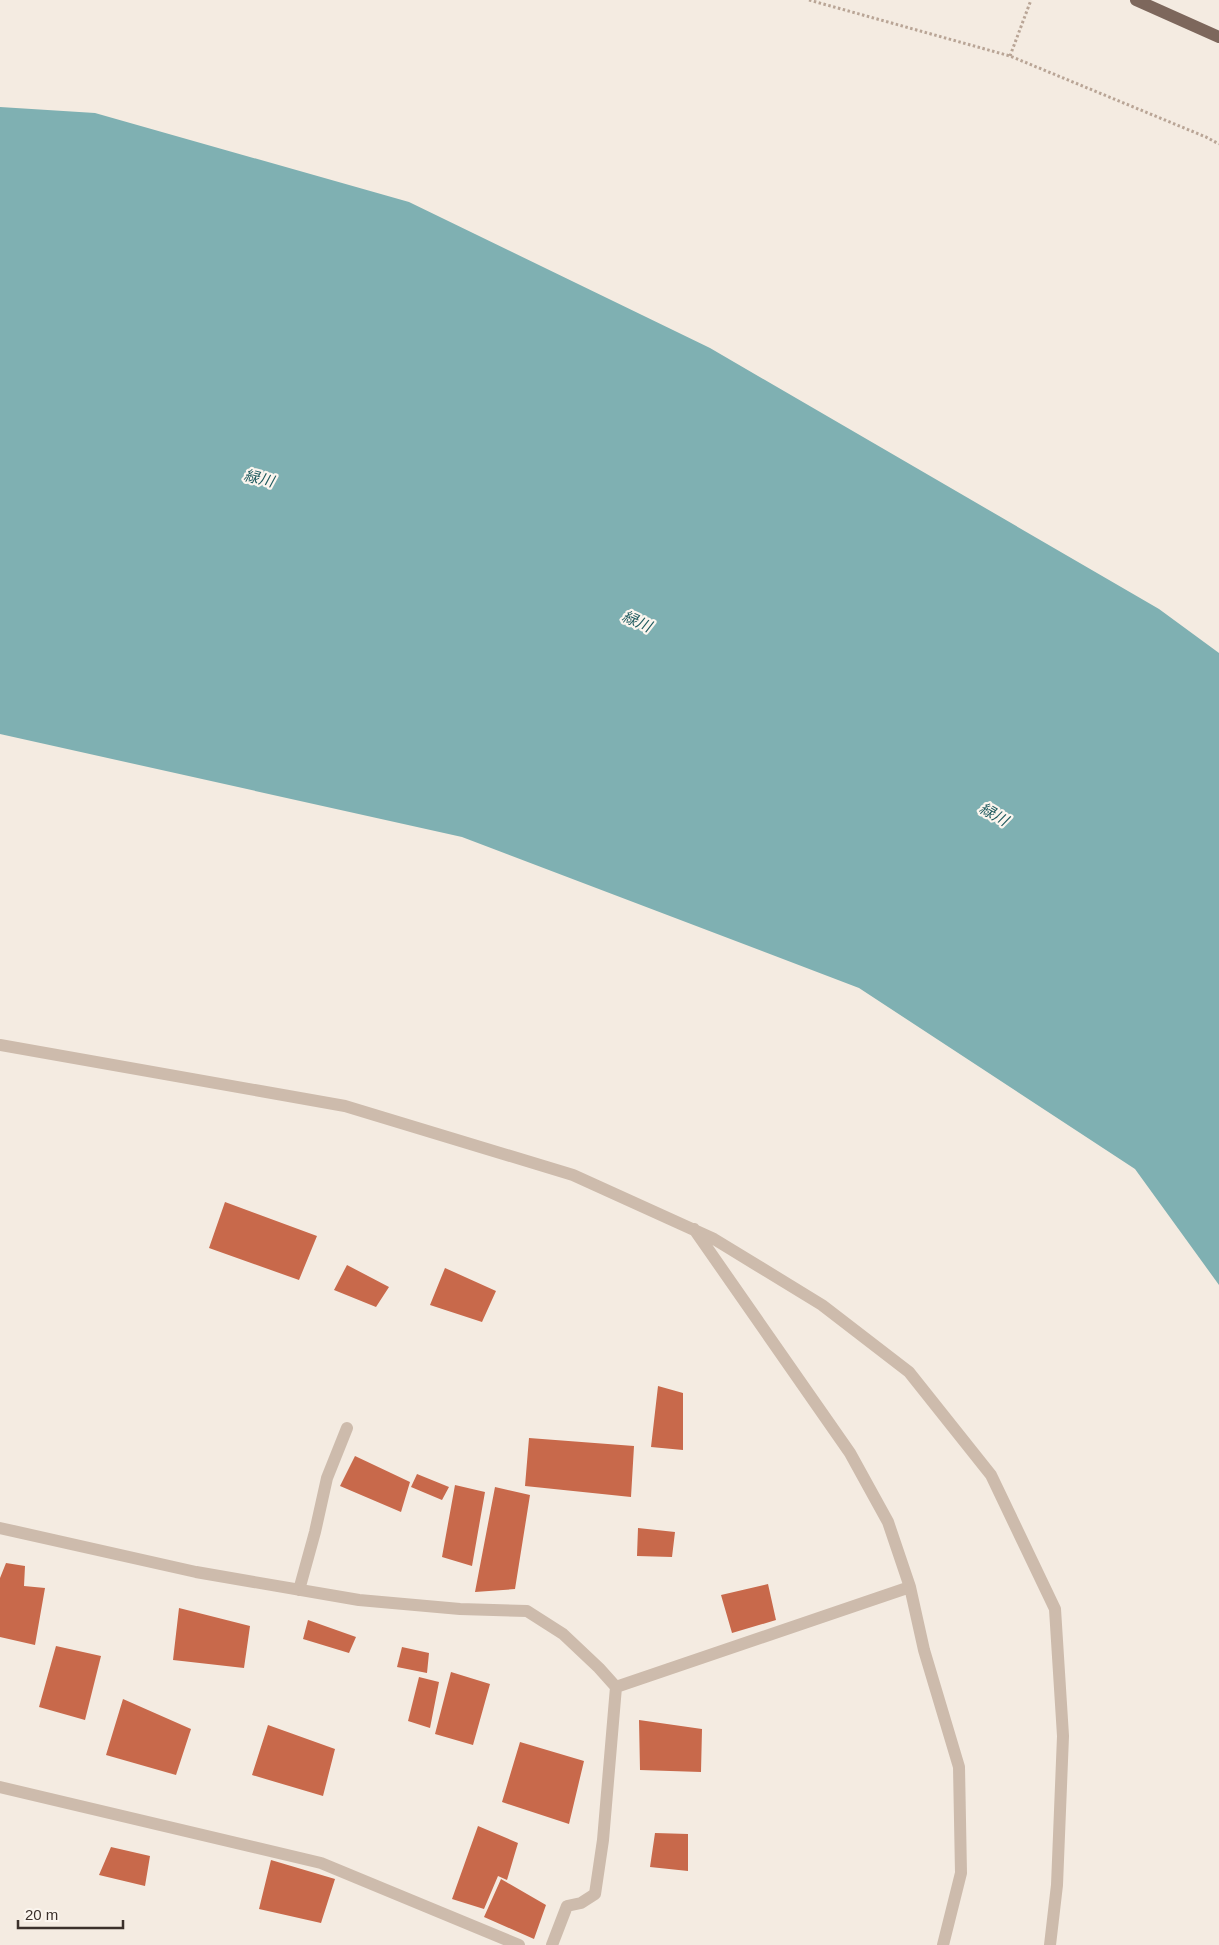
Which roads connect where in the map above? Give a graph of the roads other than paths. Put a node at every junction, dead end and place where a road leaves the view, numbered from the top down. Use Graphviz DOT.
graph roads {
  1 [pos="1136,0"];
  2 [pos="1219,36"];
  3 [pos="0,1045"];
  4 [pos="694,1230"];
  5 [pos="347,1428"];
  6 [pos="0,1528"];
  7 [pos="910,1587"];
  8 [pos="299,1590"];
  9 [pos="616,1687"];
  10 [pos="0,1787"];
  11 [pos="518,1945"];
  12 [pos="552,1945"];
  13 [pos="943,1945"];
  14 [pos="1050,1945"];
  1 -- 2 [label="main road"];
  3 -- 4 [label="street"];
  4 -- 7 [label="street"];
  4 -- 14 [label="street"];
  5 -- 8 [label="street"];
  6 -- 8 [label="street"];
  7 -- 9 [label="street"];
  7 -- 13 [label="street"];
  8 -- 9 [label="street"];
  9 -- 12 [label="street"];
  10 -- 11 [label="street"];
}
